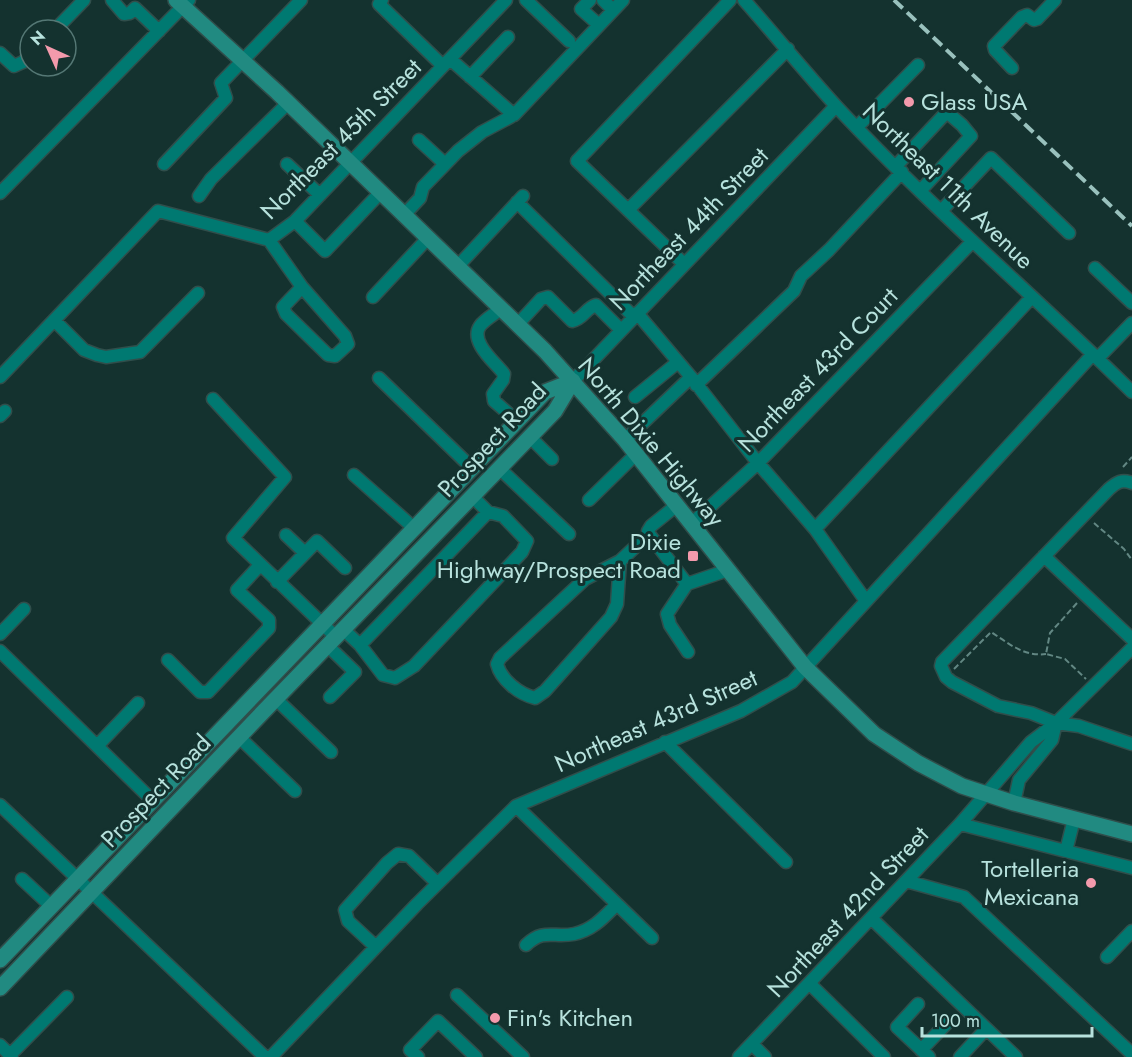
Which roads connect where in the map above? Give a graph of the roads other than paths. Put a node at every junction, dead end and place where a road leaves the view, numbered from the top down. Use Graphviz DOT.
graph roads {
  1 [pos="84,0"];
  2 [pos="112,0"];
  3 [pos="301,0"];
  4 [pos="382,0"];
  5 [pos="506,0"];
  6 [pos="526,0"];
  7 [pos="590,0"];
  8 [pos="603,0"];
  9 [pos="623,0"];
  10 [pos="730,0"];
  11 [pos="744,0"];
  12 [pos="1055,0"];
  13 [pos="183,2"];
  14 [pos="135,4"];
  15 [pos="614,10"];
  16 [pos="67,18"];
  17 [pos="599,25"];
  18 [pos="159,31"];
  19 [pos="508,37"];
  20 [pos="569,41"];
  21 [pos="788,49"];
  22 [pos="0,53"];
  23 [pos="242,60"];
  24 [pos="446,62"];
  25 [pos="18,65"];
  26 [pos="918,65"];
  27 [pos="1012,68"];
  28 [pos="470,77"];
  29 [pos="288,103"];
  30 [pos="836,106"];
  31 [pos="514,115"];
  32 [pos="857,127"];
  33 [pos="419,140"];
  34 [pos="164,164"];
  35 [pos="350,164"];
  36 [pos="445,164"];
  37 [pos="287,165"];
  38 [pos="899,169"];
  39 [pos="921,190"];
  40 [pos="0,193"];
  41 [pos="380,193"];
  42 [pos="320,195"];
  43 [pos="199,196"];
  44 [pos="628,210"];
  45 [pos="941,211"];
  46 [pos="404,215"];
  47 [pos="295,222"];
  48 [pos="1069,233"];
  49 [pos="428,238"];
  50 [pos="269,240"];
  51 [pos="972,242"];
  52 [pos="684,264"];
  53 [pos="458,266"];
  54 [pos="1095,268"];
  55 [pos="302,287"];
  56 [pos="198,293"];
  57 [pos="373,297"];
  58 [pos="1032,297"];
  59 [pos="1132,303"];
  60 [pos="502,308"];
  61 [pos="636,315"];
  62 [pos="54,320"];
  63 [pos="1132,323"];
  64 [pos="518,324"];
  65 [pos="621,330"];
  66 [pos="1096,356"];
  67 [pos="678,362"];
  68 [pos="0,377"];
  69 [pos="380,378"];
  70 [pos="573,381"];
  71 [pos="693,381"];
  72 [pos="1132,392"];
  73 [pos="635,397"];
  74 [pos="213,399"];
  75 [pos="517,421"];
  76 [pos="530,437"];
  77 [pos="625,440"];
  78 [pos="636,454"];
  79 [pos="552,459"];
  80 [pos="758,463"];
  81 [pos="472,468"];
  82 [pos="499,468"];
  83 [pos="354,475"];
  84 [pos="1132,483"];
  85 [pos="472,496"];
  86 [pos="589,500"];
  87 [pos="677,505"];
  88 [pos="488,512"];
  89 [pos="691,524"];
  90 [pos="414,528"];
  91 [pos="814,530"];
  92 [pos="569,534"];
  93 [pos="649,534"];
  94 [pos="286,535"];
  95 [pos="305,554"];
  96 [pos="1044,556"];
  97 [pos="620,561"];
  98 [pos="406,564"];
  99 [pos="260,565"];
  100 [pos="345,568"];
  101 [pos="728,570"];
  102 [pos="422,580"];
  103 [pos="277,582"];
  104 [pos="687,584"];
  105 [pos="866,601"];
  106 [pos="24,609"];
  107 [pos="322,623"];
  108 [pos="0,634"];
  109 [pos="335,637"];
  110 [pos="1132,639"];
  111 [pos="360,645"];
  112 [pos="1132,648"];
  113 [pos="0,651"];
  114 [pos="688,652"];
  115 [pos="168,660"];
  116 [pos="805,667"];
  117 [pos="330,697"];
  118 [pos="276,699"];
  119 [pos="138,703"];
  120 [pos="1056,723"];
  121 [pos="239,737"];
  122 [pos="665,742"];
  123 [pos="1132,744"];
  124 [pos="97,746"];
  125 [pos="331,752"];
  126 [pos="294,791"];
  127 [pos="985,795"];
  128 [pos="152,800"];
  129 [pos="1014,803"];
  130 [pos="0,806"];
  131 [pos="516,806"];
  132 [pos="1074,819"];
  133 [pos="960,824"];
  134 [pos="1132,834"];
  135 [pos="1066,851"];
  136 [pos="786,862"];
  137 [pos="1132,868"];
  138 [pos="22,879"];
  139 [pos="76,879"];
  140 [pos="906,881"];
  141 [pos="437,884"];
  142 [pos="90,892"];
  143 [pos="617,904"];
  144 [pos="51,906"];
  145 [pos="870,918"];
  146 [pos="1132,931"];
  147 [pos="652,938"];
  148 [pos="526,945"];
  149 [pos="376,947"];
  150 [pos="2,952"];
  151 [pos="1107,957"];
  152 [pos="809,983"];
  153 [pos="0,988"];
  154 [pos="457,995"];
  155 [pos="67,997"];
  156 [pos="918,1004"];
  157 [pos="946,1024"];
  158 [pos="986,1029"];
  159 [pos="752,1044"];
  160 [pos="0,1045"];
  161 [pos="925,1053"];
  162 [pos="1132,1054"];
  163 [pos="11,1056"];
  164 [pos="265,1057"];
  165 [pos="271,1057"];
  166 [pos="418,1057"];
  167 [pos="476,1057"];
  168 [pos="523,1057"];
  169 [pos="739,1057"];
  170 [pos="765,1057"];
  171 [pos="884,1057"];
  172 [pos="960,1057"];
  173 [pos="1016,1057"];
  1 -- 16 [label="street"];
  2 -- 14 [label="street"];
  3 -- 23 [label="street"];
  4 -- 24 [label="street"];
  5 -- 24 [label="street, Northeast 45th Street"];
  6 -- 20 [label="street"];
  7 -- 17 [label="street"];
  8 -- 15 [label="street"];
  9 -- 15 [label="street"];
  10 -- 44 [label="street"];
  11 -- 21 [label="street, Northeast 11th Avenue"];
  12 -- 27 [label="street"];
  13 -- 18 [label="street"];
  13 -- 23 [label="main road, North Dixie Highway"];
  14 -- 18 [label="street"];
  15 -- 17 [label="street"];
  17 -- 31 [label="street"];
  18 -- 40 [label="street"];
  19 -- 28 [label="street"];
  21 -- 30 [label="street, Northeast 11th Avenue"];
  21 -- 44 [label="street"];
  22 -- 25 [label="street"];
  23 -- 29 [label="main road, North Dixie Highway"];
  23 -- 34 [label="street"];
  24 -- 28 [label="street"];
  24 -- 35 [label="street, Northeast 45th Street"];
  26 -- 32 [label="street"];
  28 -- 31 [label="street"];
  29 -- 35 [label="main road, North Dixie Highway"];
  29 -- 43 [label="street"];
  30 -- 32 [label="street, Northeast 11th Avenue"];
  30 -- 52 [label="street, Northeast 44th Street"];
  31 -- 36 [label="street"];
  32 -- 38 [label="street, Northeast 11th Avenue"];
  33 -- 36 [label="street"];
  35 -- 41 [label="main road, North Dixie Highway"];
  35 -- 42 [label="street, Northeast 45th Street"];
  36 -- 46 [label="street"];
  37 -- 42 [label="street"];
  38 -- 39 [label="street, Northeast 11th Avenue"];
  38 -- 39 [label="street"];
  38 -- 71 [label="street"];
  39 -- 45 [label="street, Northeast 11th Avenue"];
  41 -- 46 [label="main road, North Dixie Highway"];
  41 -- 47 [label="street"];
  42 -- 47 [label="street, Northeast 45th Street"];
  44 -- 52 [label="street"];
  45 -- 48 [label="street"];
  45 -- 51 [label="street, Northeast 11th Avenue"];
  46 -- 49 [label="main road, North Dixie Highway"];
  47 -- 50 [label="street, Northeast 45th Street"];
  49 -- 53 [label="main road, North Dixie Highway"];
  49 -- 57 [label="street"];
  50 -- 55 [label="street"];
  50 -- 62 [label="street, Northeast 45th Street"];
  51 -- 58 [label="street, Northeast 11th Avenue"];
  51 -- 80 [label="street, Northeast 43rd Court"];
  52 -- 61 [label="street, Northeast 44th Street"];
  53 -- 60 [label="main road, North Dixie Highway"];
  53 -- 61 [label="street"];
  54 -- 59 [label="street"];
  55 -- 55 [label="street"];
  56 -- 62 [label="street"];
  58 -- 66 [label="street, Northeast 11th Avenue"];
  58 -- 91 [label="street"];
  60 -- 64 [label="main road, North Dixie Highway"];
  60 -- 75 [label="street"];
  61 -- 65 [label="street, Northeast 44th Street"];
  61 -- 67 [label="street"];
  62 -- 68 [label="street, Northeast 45th Street"];
  63 -- 66 [label="street, Northeast 43rd Street"];
  64 -- 65 [label="street"];
  64 -- 70 [label="main road, North Dixie Highway"];
  65 -- 70 [label="street, Northeast 44th Street"];
  66 -- 72 [label="street, Northeast 11th Avenue"];
  66 -- 105 [label="street, Northeast 43rd Street"];
  67 -- 71 [label="street"];
  67 -- 73 [label="street"];
  69 -- 81 [label="street"];
  70 -- 75 [label="main road, Prospect Road"];
  70 -- 76 [label="main road, Prospect Road"];
  70 -- 77 [label="main road, North Dixie Highway"];
  71 -- 77 [label="street"];
  71 -- 80 [label="street"];
  74 -- 99 [label="street"];
  75 -- 81 [label="main road, Prospect Road"];
  76 -- 79 [label="street"];
  76 -- 82 [label="main road, Prospect Road"];
  77 -- 78 [label="main road, North Dixie Highway"];
  78 -- 86 [label="street"];
  78 -- 87 [label="main road, North Dixie Highway"];
  80 -- 89 [label="street, Northeast 43rd Court"];
  80 -- 91 [label="street"];
  81 -- 90 [label="main road, Prospect Road"];
  82 -- 85 [label="main road, Prospect Road"];
  82 -- 92 [label="street"];
  83 -- 90 [label="street"];
  84 -- 96 [label="street"];
  85 -- 88 [label="street"];
  85 -- 98 [label="main road, Prospect Road"];
  87 -- 89 [label="main road, North Dixie Highway"];
  87 -- 93 [label="street"];
  88 -- 102 [label="street"];
  88 -- 111 [label="street"];
  89 -- 101 [label="main road, North Dixie Highway"];
  90 -- 107 [label="main road, Prospect Road"];
  91 -- 105 [label="street"];
  93 -- 97 [label="street"];
  93 -- 104 [label="street"];
  94 -- 95 [label="street"];
  95 -- 100 [label="street"];
  95 -- 103 [label="street"];
  96 -- 110 [label="street"];
  96 -- 120 [label="street"];
  97 -- 97 [label="street"];
  98 -- 102 [label="street"];
  98 -- 109 [label="main road, Prospect Road"];
  99 -- 103 [label="street"];
  99 -- 115 [label="street"];
  101 -- 104 [label="street"];
  101 -- 116 [label="main road, North Dixie Highway"];
  102 -- 111 [label="street"];
  103 -- 107 [label="street"];
  104 -- 114 [label="street"];
  105 -- 116 [label="street, Northeast 43rd Street"];
  106 -- 108 [label="street"];
  107 -- 109 [label="street"];
  107 -- 128 [label="main road, Prospect Road"];
  109 -- 111 [label="street"];
  109 -- 117 [label="street"];
  109 -- 118 [label="main road, Prospect Road"];
  112 -- 120 [label="street"];
  113 -- 124 [label="street"];
  116 -- 122 [label="street, Northeast 43rd Street"];
  116 -- 127 [label="main road, North Dixie Highway"];
  118 -- 121 [label="main road, Prospect Road"];
  118 -- 125 [label="street"];
  119 -- 124 [label="street"];
  120 -- 123 [label="street"];
  120 -- 127 [label="street, Northeast 42nd Street"];
  120 -- 129 [label="street"];
  121 -- 126 [label="street"];
  121 -- 142 [label="main road, Prospect Road"];
  122 -- 131 [label="street, Northeast 43rd Street"];
  122 -- 136 [label="street"];
  124 -- 128 [label="street"];
  127 -- 129 [label="main road, North Dixie Highway"];
  127 -- 133 [label="street, Northeast 42nd Street"];
  128 -- 139 [label="main road, Prospect Road"];
  129 -- 132 [label="main road, North Dixie Highway"];
  130 -- 139 [label="street"];
  131 -- 141 [label="street, Northeast 43rd Street"];
  131 -- 143 [label="street"];
  132 -- 134 [label="main road, North Dixie Highway"];
  132 -- 135 [label="street"];
  133 -- 135 [label="street"];
  133 -- 140 [label="street, Northeast 42nd Street"];
  135 -- 137 [label="street"];
  138 -- 144 [label="street"];
  139 -- 142 [label="street"];
  139 -- 144 [label="main road, Prospect Road"];
  140 -- 145 [label="street, Northeast 42nd Street"];
  140 -- 162 [label="street"];
  141 -- 149 [label="street, Northeast 43rd Street"];
  141 -- 149 [label="street"];
  142 -- 153 [label="main road, Prospect Road"];
  142 -- 164 [label="street"];
  143 -- 147 [label="street"];
  143 -- 148 [label="street"];
  144 -- 150 [label="main road, Prospect Road"];
  145 -- 152 [label="street, Northeast 42nd Street"];
  145 -- 158 [label="street"];
  146 -- 151 [label="street"];
  149 -- 165 [label="street, Northeast 43rd Street"];
  152 -- 159 [label="street, Northeast 42nd Street"];
  152 -- 171 [label="street"];
  154 -- 168 [label="street"];
  155 -- 163 [label="street"];
  156 -- 161 [label="street"];
  157 -- 161 [label="street"];
  158 -- 172 [label="street"];
  158 -- 173 [label="street"];
  159 -- 169 [label="street, Northeast 42nd Street"];
  159 -- 170 [label="street"];
  160 -- 163 [label="street"];
  166 -- 167 [label="street"];
}
